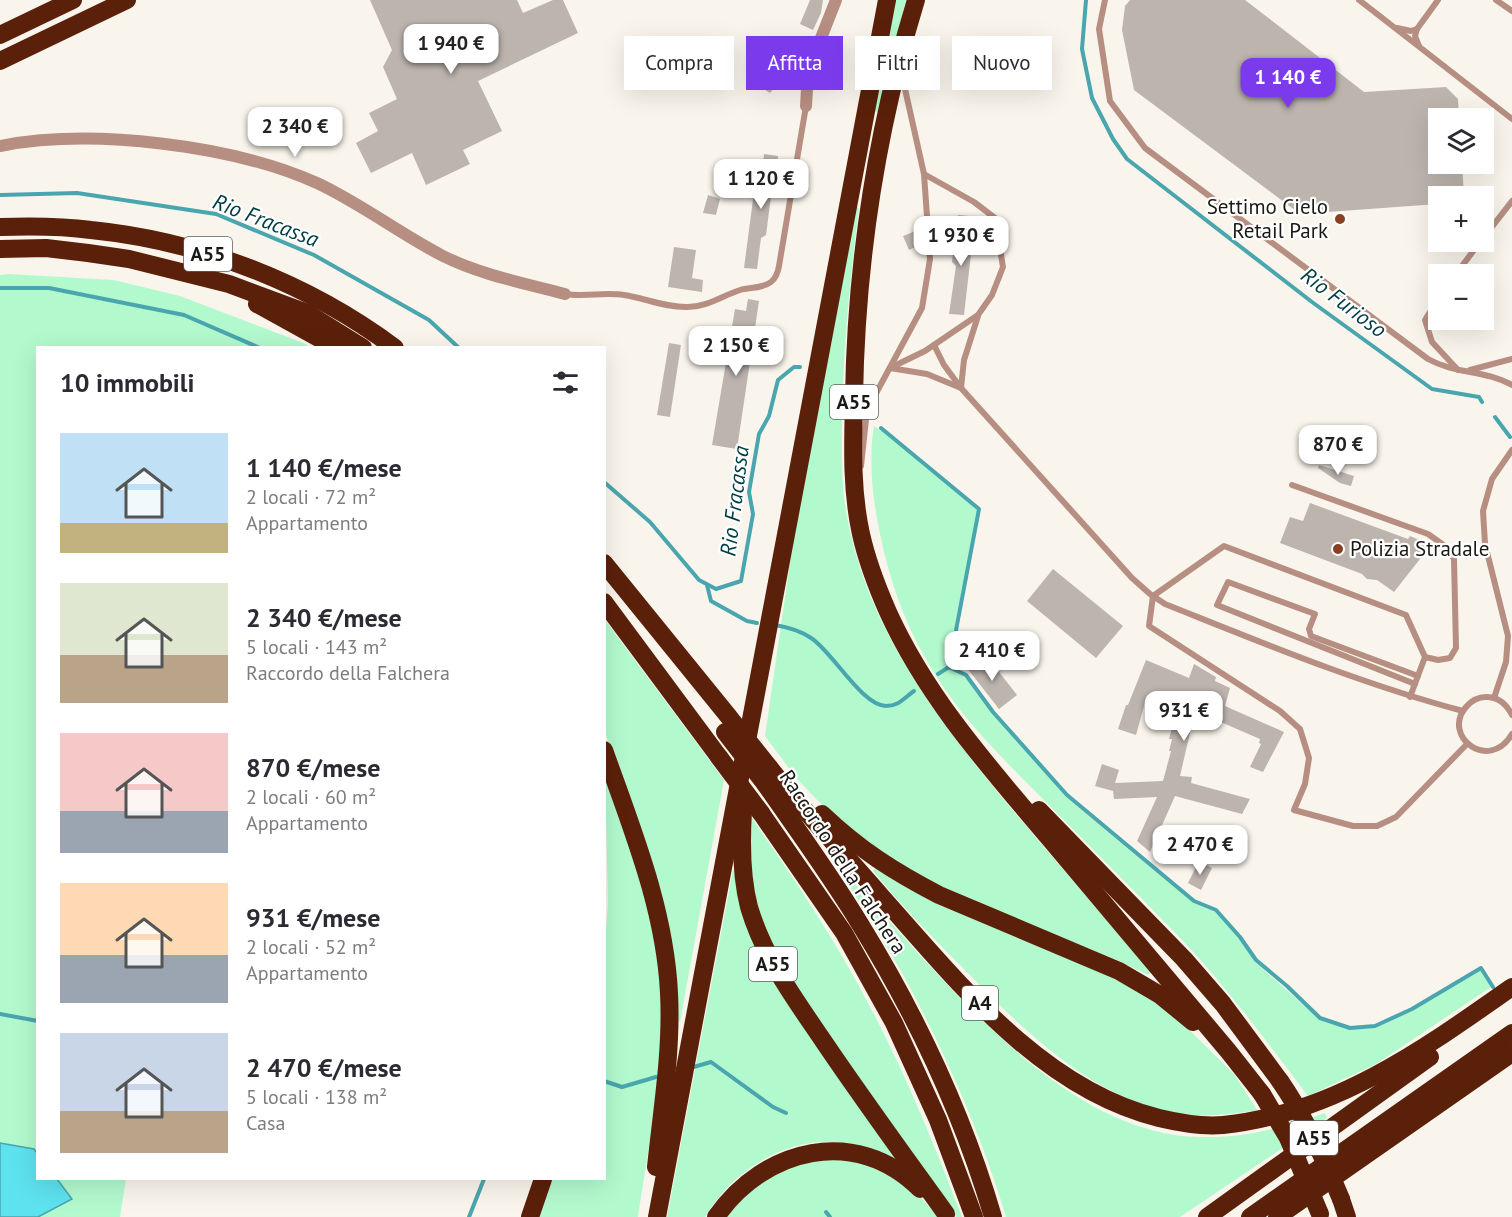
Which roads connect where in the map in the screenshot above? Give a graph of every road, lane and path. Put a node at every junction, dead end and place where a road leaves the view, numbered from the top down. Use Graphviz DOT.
graph roads {
  1 [pos="73,0"];
  2 [pos="127,0"];
  3 [pos="836,0"];
  4 [pos="886,0"];
  5 [pos="916,0"];
  6 [pos="923,0"];
  7 [pos="1105,0"];
  8 [pos="1359,0"];
  9 [pos="1438,0"];
  10 [pos="1496,0"];
  11 [pos="1512,11"];
  12 [pos="918,20"];
  13 [pos="1395,27"];
  14 [pos="1417,29"];
  15 [pos="0,35"];
  16 [pos="1419,46"];
  17 [pos="0,61"];
  18 [pos="905,90"];
  19 [pos="806,106"];
  20 [pos="1512,119"];
  21 [pos="0,146"];
  22 [pos="924,174"];
  23 [pos="1512,201"];
  24 [pos="1494,224"];
  25 [pos="0,227"];
  26 [pos="0,249"];
  27 [pos="229,284"];
  28 [pos="565,294"];
  29 [pos="978,315"];
  30 [pos="1428,315"];
  31 [pos="1428,329"];
  32 [pos="1428,330"];
  33 [pos="934,345"];
  34 [pos="333,346"];
  35 [pos="360,346"];
  36 [pos="392,346"];
  37 [pos="1512,358"];
  38 [pos="890,368"];
  39 [pos="1462,371"];
  40 [pos="1512,385"];
  41 [pos="961,388"];
  42 [pos="1512,450"];
  43 [pos="1292,485"];
  44 [pos="855,495"];
  45 [pos="606,565"];
  46 [pos="1153,596"];
  47 [pos="606,605"];
  48 [pos="1425,657"];
  49 [pos="761,667"];
  50 [pos="1418,676"];
  51 [pos="1415,684"];
  52 [pos="1410,697"];
  53 [pos="1494,698"];
  54 [pos="1462,711"];
  55 [pos="1512,715"];
  56 [pos="1512,734"];
  57 [pos="1467,744"];
  58 [pos="606,756"];
  59 [pos="769,768"];
  60 [pos="993,772"];
  61 [pos="1512,987"];
  62 [pos="1512,998"];
  63 [pos="1512,1033"];
  64 [pos="1229,1052"];
  65 [pos="1511,1053"];
  66 [pos="543,1180"];
  67 [pos="947,1216"];
  68 [pos="1321,1216"];
  69 [pos="530,1217"];
  70 [pos="651,1217"];
  71 [pos="657,1217"];
  72 [pos="716,1217"];
  73 [pos="974,1217"];
  74 [pos="993,1217"];
  75 [pos="1207,1217"];
  76 [pos="1250,1217"];
  77 [pos="1277,1217"];
  78 [pos="1297,1217"];
  79 [pos="1347,1217"];
  1 -- 15 [label="highway"];
  2 -- 17 [label="highway"];
  3 -- 19 [label="street"];
  4 -- 49 [label="highway, A55"];
  5 -- 44 [label="highway, A55"];
  6 -- 12 [label="lane"];
  7 -- 39 [label="lane"];
  8 -- 13 [label="lane"];
  9 -- 14 [label="lane"];
  10 -- 11 [label="lane"];
  13 -- 14 [label="lane"];
  13 -- 16 [label="lane"];
  14 -- 16 [label="lane"];
  16 -- 20 [label="lane"];
  18 -- 22 [label="lane"];
  19 -- 28 [label="lane"];
  21 -- 28 [label="street"];
  22 -- 29 [label="lane"];
  22 -- 38 [label="lane"];
  23 -- 24 [label="lane"];
  25 -- 36 [label="highway, A55"];
  26 -- 27 [label="highway, A55"];
  27 -- 34 [label="highway"];
  27 -- 35 [label="highway, A55"];
  29 -- 33 [label="lane"];
  29 -- 41 [label="lane"];
  30 -- 31 [label="lane"];
  32 -- 39 [label="lane"];
  33 -- 38 [label="lane"];
  33 -- 41 [label="lane"];
  37 -- 39 [label="lane"];
  38 -- 41 [label="lane"];
  38 -- 44 [label="lane"];
  39 -- 40 [label="lane"];
  41 -- 46 [label="lane"];
  42 -- 53 [label="lane"];
  43 -- 48 [label="lane"];
  44 -- 60 [label="highway, A55"];
  45 -- 59 [label="highway, A4, bridge"];
  46 -- 48 [label="lane"];
  46 -- 52 [label="lane"];
  46 -- 57 [label="lane"];
  47 -- 73 [label="highway, Raccordo della Falchera, bridge"];
  48 -- 50 [label="lane"];
  49 -- 67 [label="highway, A55"];
  49 -- 71 [label="highway"];
  50 -- 51 [label="lane"];
  50 -- 51 [label="lane"];
  51 -- 52 [label="lane"];
  52 -- 54 [label="lane"];
  53 -- 54 [label="lane"];
  53 -- 55 [label="lane"];
  54 -- 57 [label="lane"];
  56 -- 57 [label="lane"];
  58 -- 70 [label="highway"];
  59 -- 61 [label="highway, A4"];
  59 -- 64 [label="highway"];
  59 -- 74 [label="highway, Raccordo della Falchera"];
  60 -- 64 [label="highway"];
  60 -- 79 [label="highway, A55, bridge"];
  62 -- 75 [label="highway"];
  63 -- 76 [label="highway"];
  64 -- 68 [label="highway, bridge"];
  65 -- 77 [label="highway"];
  65 -- 78 [label="highway"];
  66 -- 69 [label="highway"];
  67 -- 72 [label="highway"];
}
